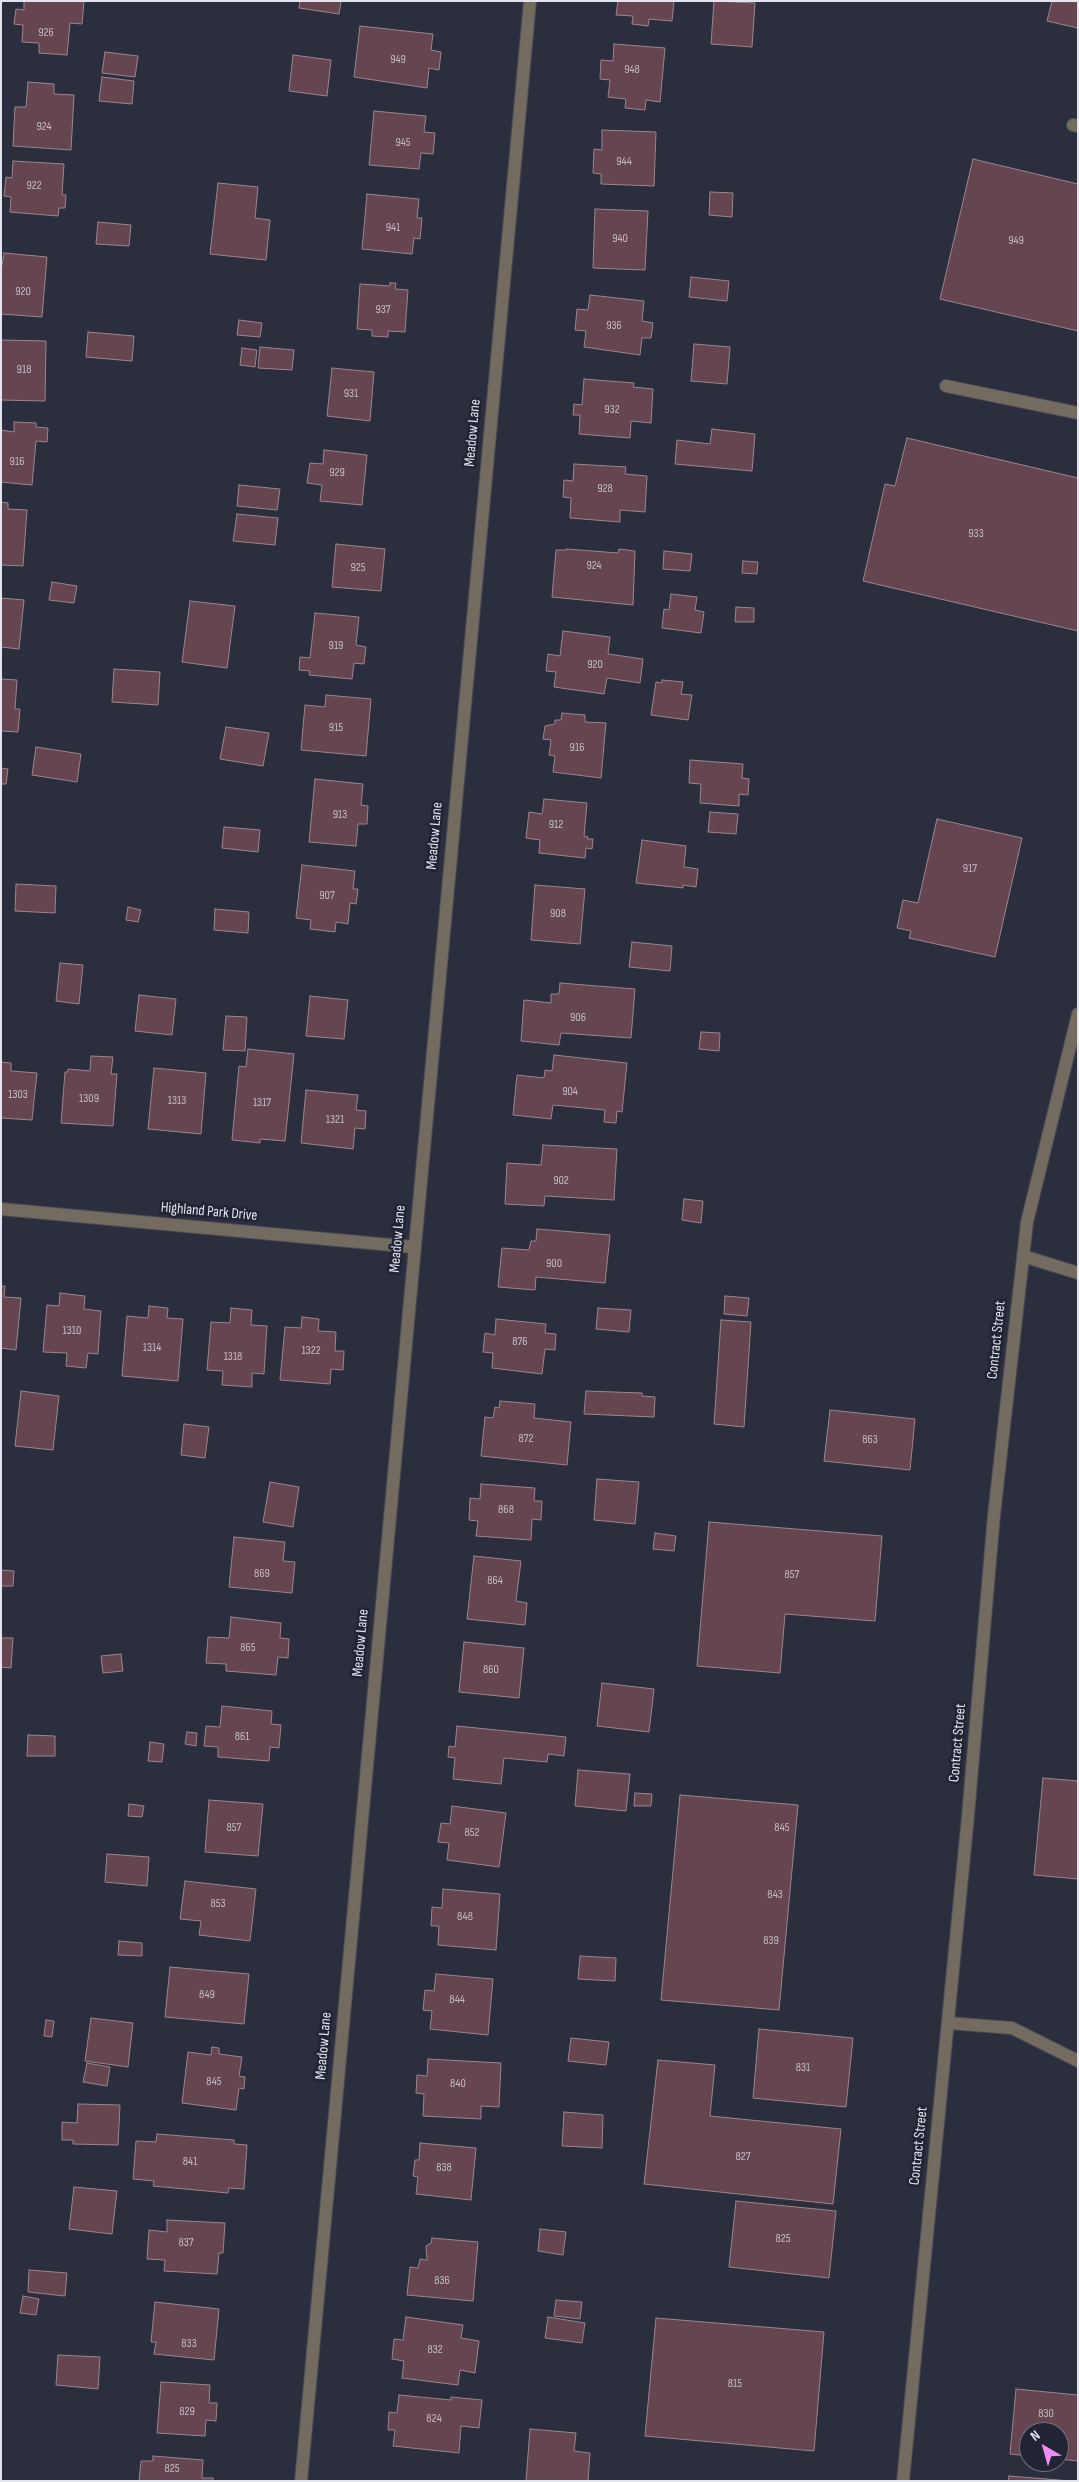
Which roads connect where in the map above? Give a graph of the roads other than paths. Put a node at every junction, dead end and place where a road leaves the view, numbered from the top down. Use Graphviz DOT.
graph roads {
  1 [pos="530,1"];
  2 [pos="946,386"];
  3 [pos="1078,413"];
  4 [pos="1078,1014"];
  5 [pos="1,1209"];
  6 [pos="413,1247"];
  7 [pos="1023,1256"];
  8 [pos="1078,1273"];
  9 [pos="948,2023"];
  10 [pos="1078,2061"];
  11 [pos="301,2481"];
  12 [pos="903,2481"];
  1 -- 6 [label="street, Meadow Lane"];
  2 -- 3 [label="street"];
  4 -- 7 [label="street, Contract Street"];
  5 -- 6 [label="street, Highland Park Drive"];
  6 -- 11 [label="street, Meadow Lane"];
  7 -- 8 [label="street"];
  7 -- 9 [label="street, Contract Street"];
  9 -- 10 [label="street"];
  9 -- 12 [label="street, Contract Street"];
}
